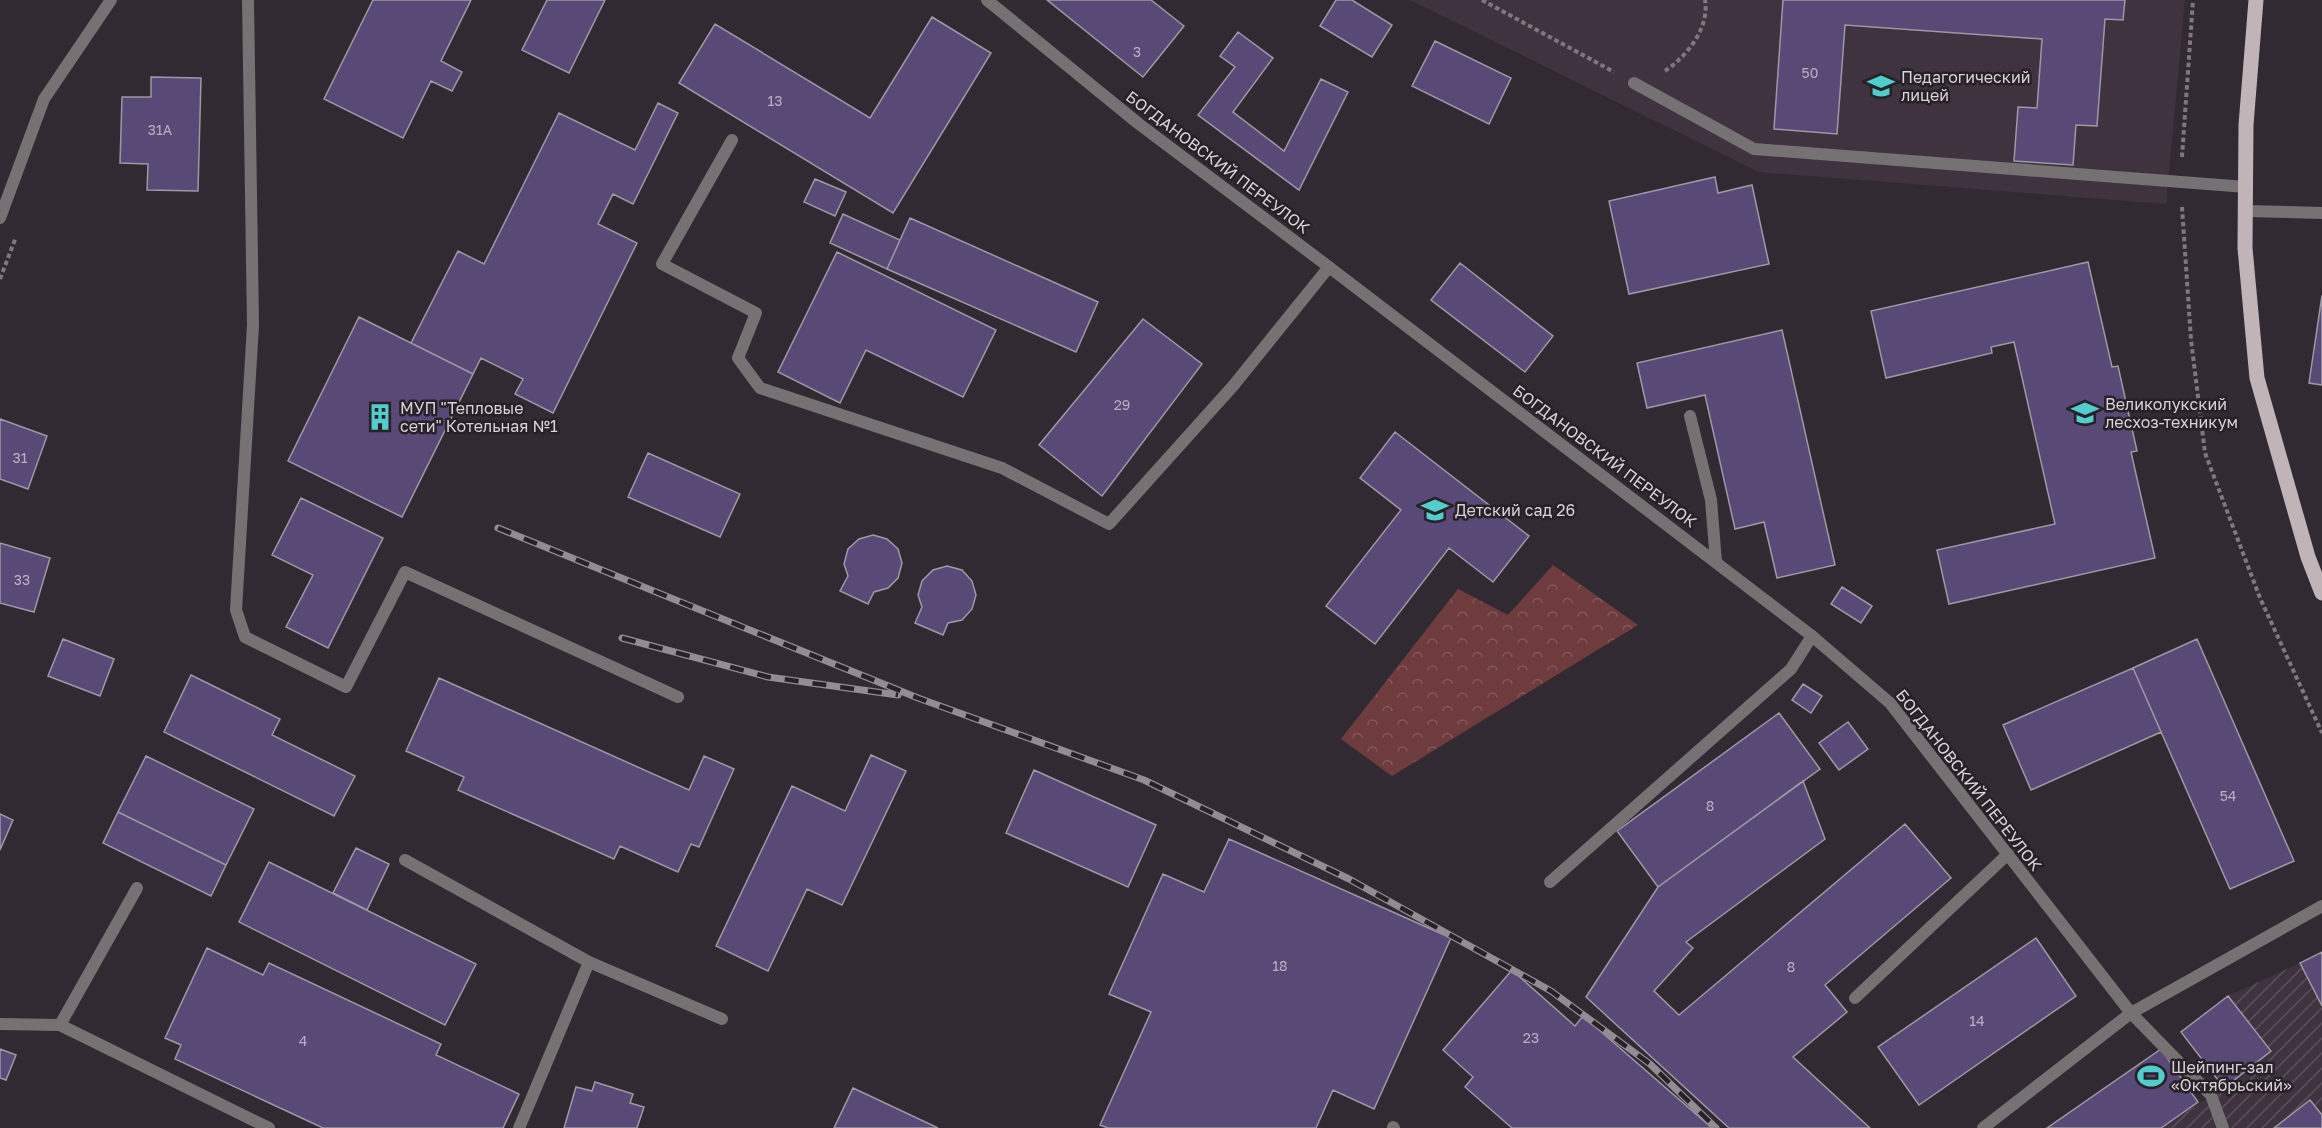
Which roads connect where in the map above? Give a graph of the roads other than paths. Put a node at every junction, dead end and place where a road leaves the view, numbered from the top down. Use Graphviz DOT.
graph roads {
  1 [pos="111,0"];
  2 [pos="248,0"];
  3 [pos="987,0"];
  4 [pos="2256,0"];
  5 [pos="1635,83"];
  6 [pos="732,140"];
  7 [pos="2246,187"];
  8 [pos="2246,211"];
  9 [pos="2322,213"];
  10 [pos="0,218"];
  11 [pos="1329,267"];
  12 [pos="1690,416"];
  13 [pos="1716,562"];
  14 [pos="2322,593"];
  15 [pos="1812,636"];
  16 [pos="678,697"];
  17 [pos="2008,854"];
  18 [pos="405,860"];
  19 [pos="1550,882"];
  20 [pos="137,888"];
  21 [pos="2322,906"];
  22 [pos="589,962"];
  23 [pos="1855,998"];
  24 [pos="2131,1012"];
  25 [pos="723,1019"];
  26 [pos="0,1024"];
  27 [pos="60,1025"];
  28 [pos="269,1128"];
  29 [pos="519,1128"];
  30 [pos="1983,1128"];
  31 [pos="2223,1128"];
  1 -- 10 [label="street"];
  2 -- 16 [label="street"];
  3 -- 11 [label="street, БОГДАНОВСКИЙ ПЕРЕУЛОК"];
  4 -- 7 [label="main road"];
  5 -- 7 [label="street"];
  6 -- 11 [label="street"];
  7 -- 8 [label="main road"];
  8 -- 9 [label="street"];
  8 -- 14 [label="main road"];
  11 -- 13 [label="street, БОГДАНОВСКИЙ ПЕРЕУЛОК"];
  12 -- 13 [label="street"];
  13 -- 15 [label="street, БОГДАНОВСКИЙ ПЕРЕУЛОК"];
  15 -- 17 [label="street, БОГДАНОВСКИЙ ПЕРЕУЛОК"];
  15 -- 19 [label="street"];
  17 -- 23 [label="street"];
  17 -- 24 [label="street, БОГДАНОВСКИЙ ПЕРЕУЛОК"];
  18 -- 22 [label="street"];
  20 -- 27 [label="street"];
  21 -- 24 [label="street"];
  22 -- 25 [label="street"];
  22 -- 29 [label="street"];
  24 -- 30 [label="street"];
  24 -- 31 [label="street, БОГДАНОВСКИЙ ПЕРЕУЛОК"];
  26 -- 27 [label="street"];
  27 -- 28 [label="street"];
}
